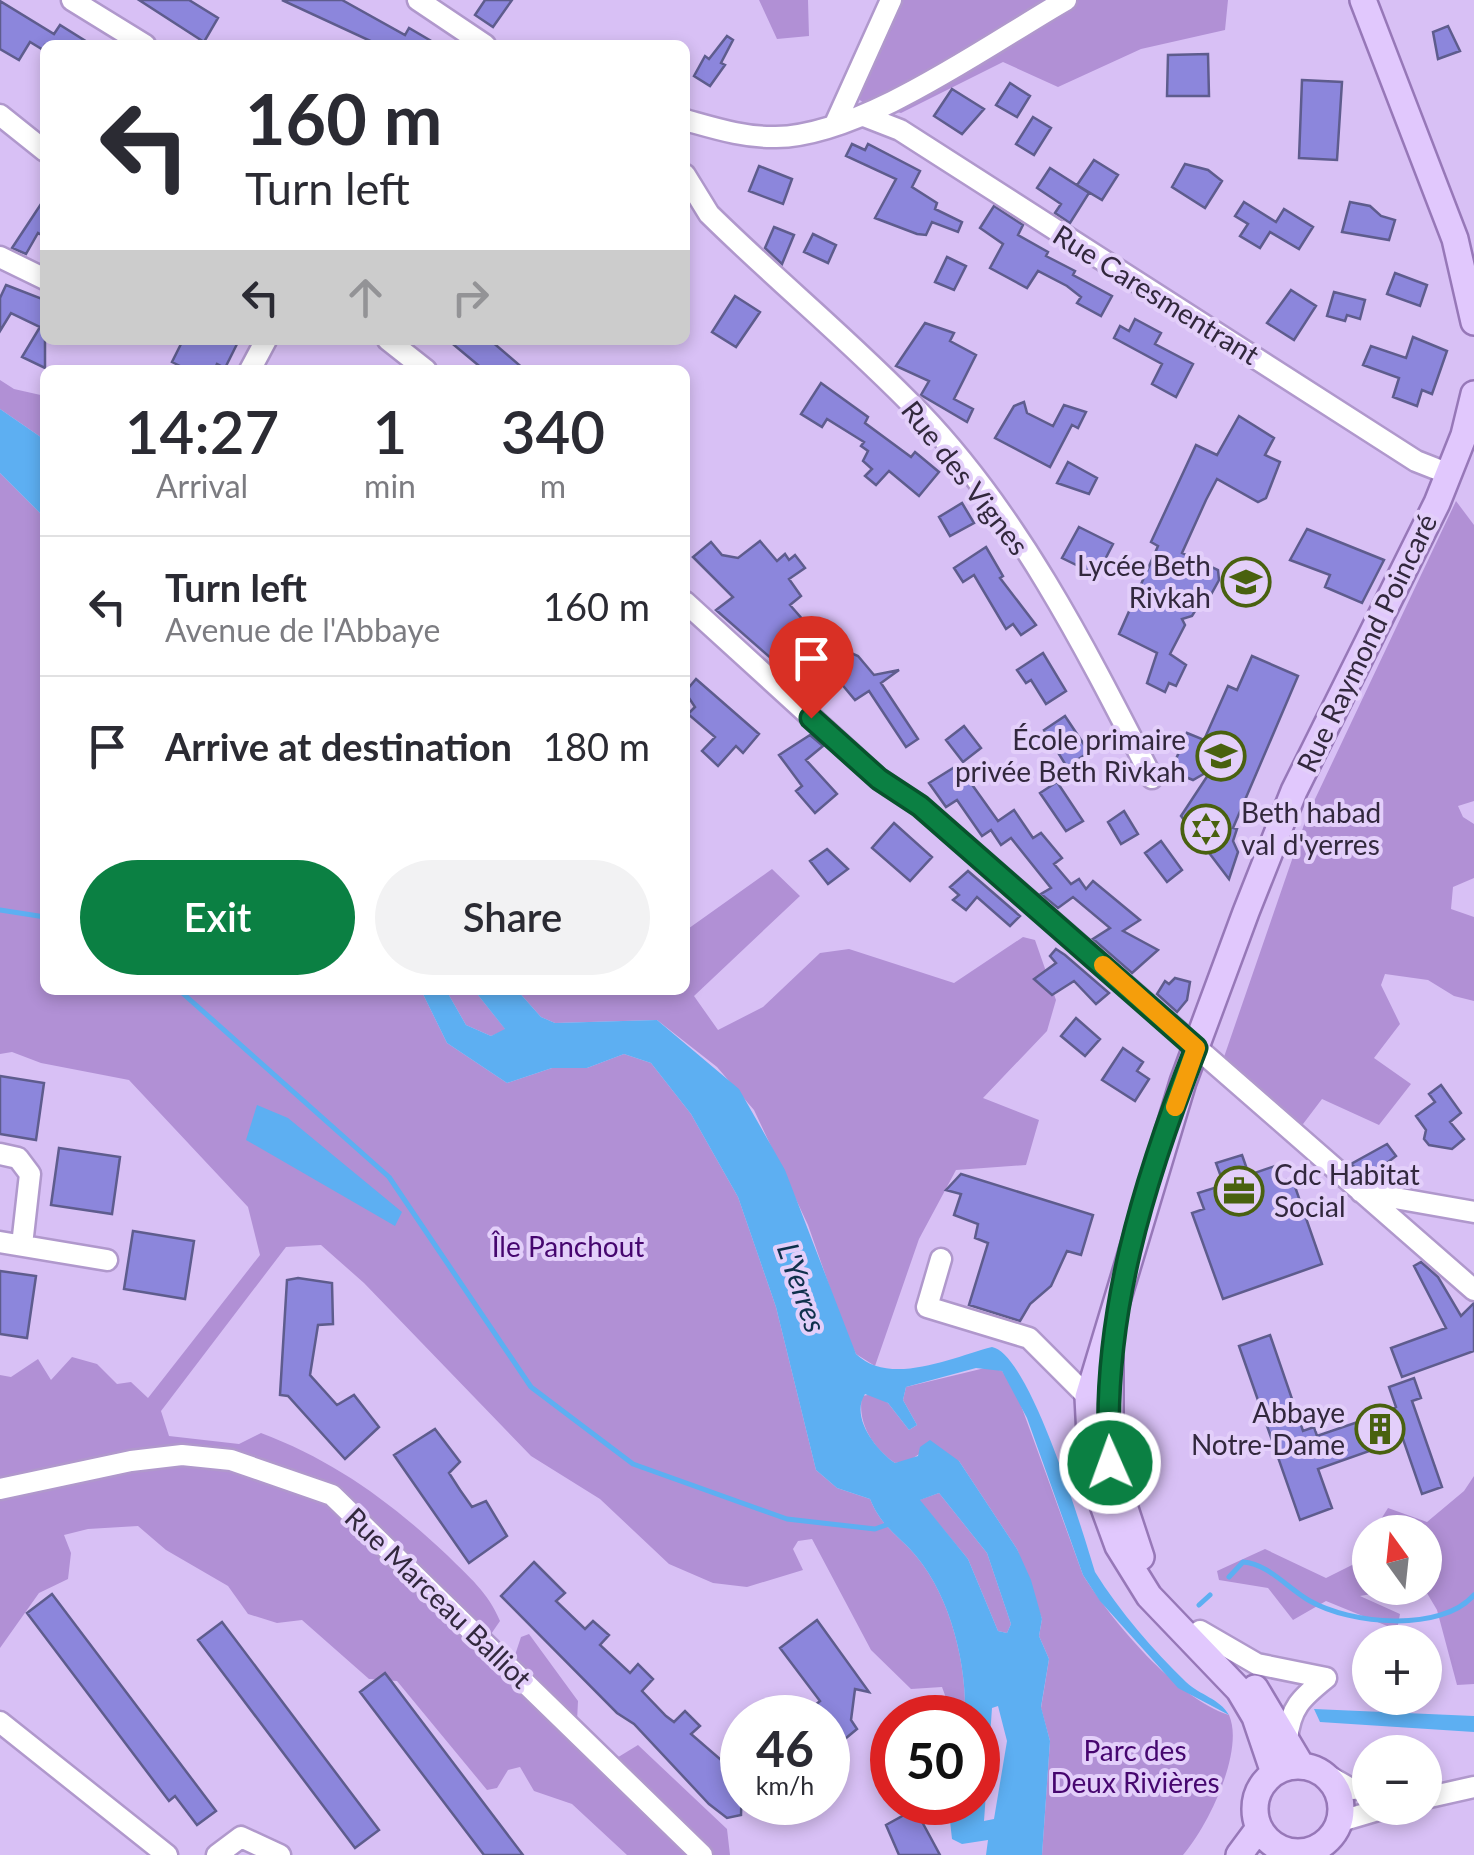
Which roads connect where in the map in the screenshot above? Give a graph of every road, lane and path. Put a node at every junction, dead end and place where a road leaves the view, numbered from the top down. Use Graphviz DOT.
graph roads {
  1 [pos="72,0"];
  2 [pos="418,0"];
  3 [pos="891,0"];
  4 [pos="1066,0"];
  5 [pos="1363,0"];
  6 [pos="450,8"];
  7 [pos="137,40"];
  8 [pos="480,40"];
  9 [pos="0,116"];
  10 [pos="864,116"];
  11 [pos="690,121"];
  12 [pos="835,124"];
  13 [pos="40,146"];
  14 [pos="690,183"];
  15 [pos="1465,236"];
  16 [pos="0,257"];
  17 [pos="40,277"];
  18 [pos="1474,322"];
  19 [pos="394,345"];
  20 [pos="420,365"];
  21 [pos="1474,394"];
  22 [pos="1449,474"];
  23 [pos="690,607"];
  24 [pos="1152,778"];
  25 [pos="1196,1048"];
  26 [pos="0,1154"];
  27 [pos="1359,1191"];
  28 [pos="1474,1212"];
  29 [pos="0,1242"];
  30 [pos="22,1245"];
  31 [pos="941,1259"];
  32 [pos="107,1260"];
  33 [pos="1119,1287"];
  34 [pos="1474,1290"];
  35 [pos="1088,1397"];
  36 [pos="0,1489"];
  37 [pos="0,1501"];
  38 [pos="1200,1631"];
  39 [pos="1273,1717"];
  40 [pos="0,1722"];
  41 [pos="1313,1770"];
  42 [pos="1274,1773"];
  43 [pos="1474,1773"];
  44 [pos="1442,1780"];
  45 [pos="1474,1786"];
  46 [pos="1352,1789"];
  47 [pos="1442,1794"];
  48 [pos="1352,1818"];
  49 [pos="1340,1821"];
  50 [pos="1259,1828"];
  51 [pos="1278,1852"];
  52 [pos="167,1855"];
  53 [pos="217,1855"];
  54 [pos="280,1855"];
  55 [pos="686,1855"];
  56 [pos="702,1855"];
  57 [pos="1240,1855"];
  1 -- 7 [label="street"];
  2 -- 6 [label="street"];
  3 -- 12 [label="street"];
  4 -- 10 [label="street"];
  5 -- 15 [label="main road"];
  6 -- 8 [label="street"];
  9 -- 13 [label="street"];
  10 -- 12 [label="street"];
  10 -- 22 [label="street, Rue Caresmentrant"];
  11 -- 12 [label="street"];
  14 -- 24 [label="street, Rue des Vignes"];
  15 -- 18 [label="main road"];
  16 -- 17 [label="street"];
  19 -- 20 [label="street"];
  21 -- 22 [label="main road, Rue Raymond Poincaré"];
  22 -- 25 [label="main road, Rue Raymond Poincaré"];
  23 -- 25 [label="street"];
  25 -- 27 [label="street"];
  25 -- 33 [label="main road, Rue Raymond Poincaré"];
  26 -- 30 [label="street"];
  27 -- 28 [label="street"];
  27 -- 34 [label="street"];
  29 -- 30 [label="street"];
  30 -- 32 [label="street"];
  31 -- 35 [label="street"];
  33 -- 35 [label="main road, Rue Raymond Poincaré"];
  33 -- 38 [label="main road, Rue Raymond Poincaré"];
  35 -- 39 [label="main road, Rue Raymond Poincaré"];
  36 -- 56 [label="street, Rue Marceau Balliot"];
  37 -- 55 [label="street, Rue Marceau Balliot"];
  38 -- 39 [label="main road, Rue Raymond Poincaré"];
  38 -- 39 [label="street"];
  39 -- 41 [label="main road, Rue Raymond Poincaré"];
  39 -- 42 [label="main road, Rue Raymond Poincaré"];
  40 -- 52 [label="street"];
  41 -- 42 [label="main road"];
  41 -- 46 [label="street"];
  41 -- 49 [label="main road"];
  42 -- 50 [label="main road"];
  43 -- 44 [label="street"];
  45 -- 47 [label="street"];
  48 -- 49 [label="street"];
  49 -- 51 [label="main road"];
  50 -- 51 [label="main road"];
  50 -- 57 [label="main road"];
  53 -- 54 [label="street"];
}
